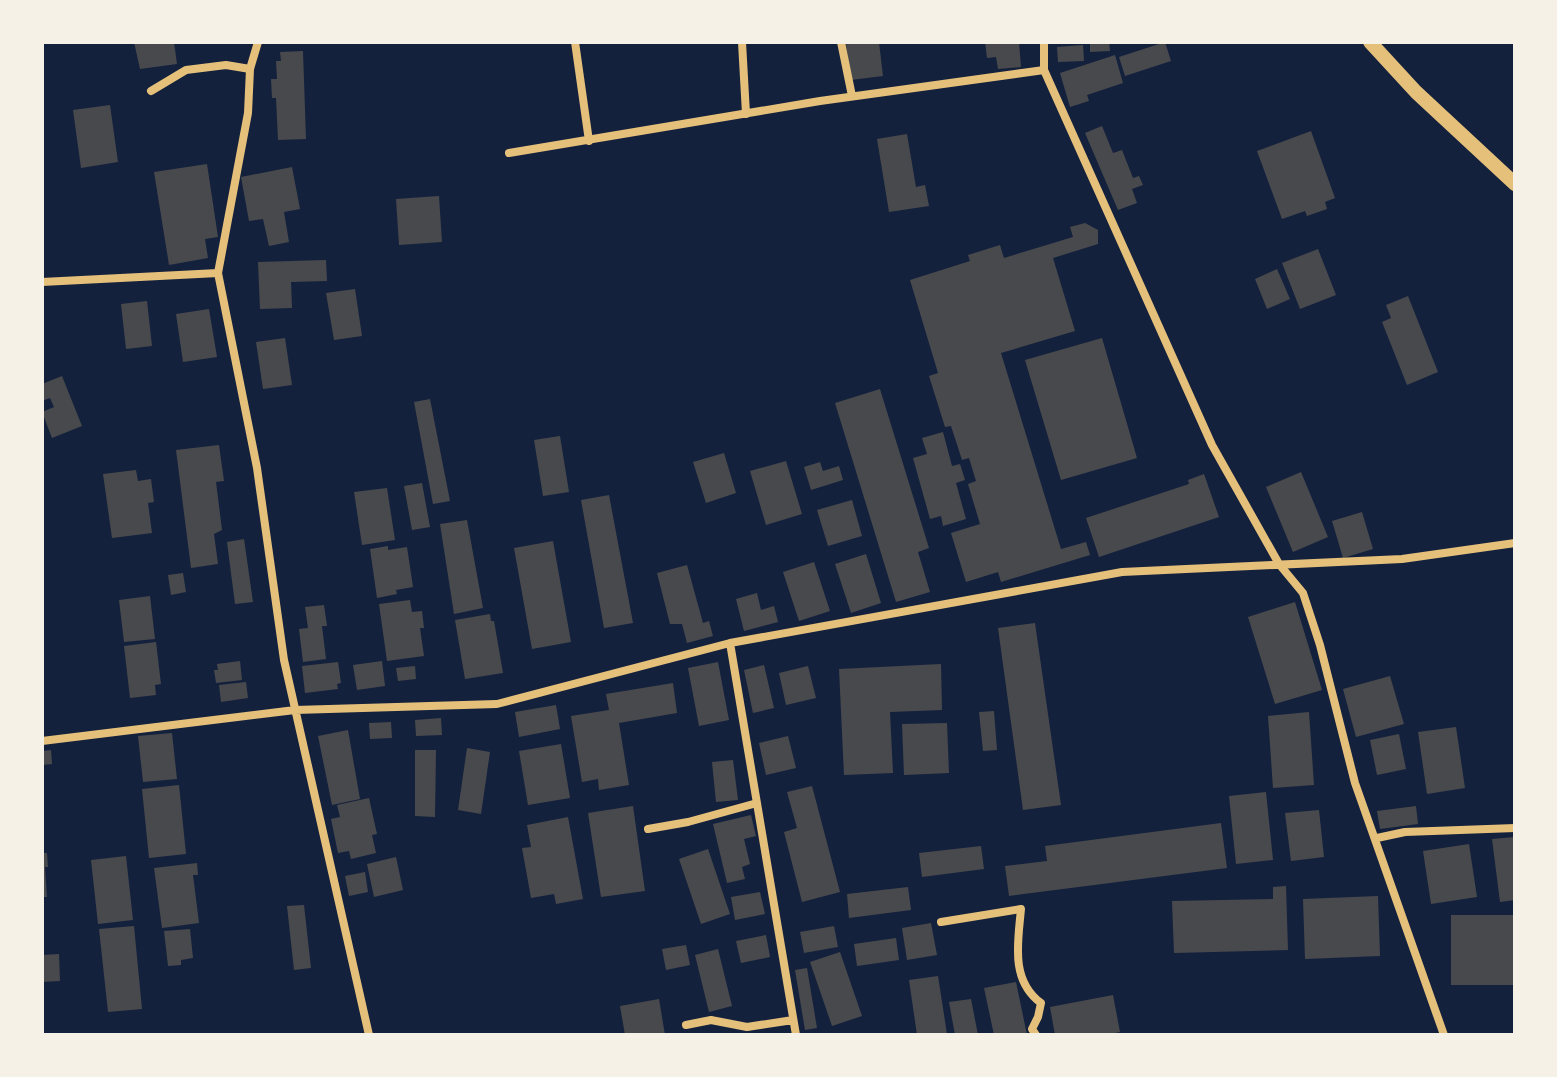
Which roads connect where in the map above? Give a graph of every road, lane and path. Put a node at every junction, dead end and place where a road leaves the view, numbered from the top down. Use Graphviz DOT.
graph roads {
  1 [pos="258,42"];
  2 [pos="575,42"];
  3 [pos="742,42"];
  4 [pos="841,42"];
  5 [pos="1044,42"];
  6 [pos="1370,42"];
  7 [pos="250,69"];
  8 [pos="1044,70"];
  9 [pos="151,91"];
  10 [pos="852,96"];
  11 [pos="746,114"];
  12 [pos="589,141"];
  13 [pos="509,153"];
  14 [pos="1515,184"];
  15 [pos="218,273"];
  16 [pos="42,282"];
  17 [pos="1515,543"];
  18 [pos="1279,564"];
  19 [pos="730,643"];
  20 [pos="295,710"];
  21 [pos="42,741"];
  22 [pos="757,803"];
  23 [pos="1515,828"];
  24 [pos="648,829"];
  25 [pos="1377,838"];
  26 [pos="941,922"];
  27 [pos="793,1020"];
  28 [pos="686,1025"];
  29 [pos="369,1035"];
  30 [pos="796,1035"];
  31 [pos="1036,1035"];
  32 [pos="1444,1035"];
  1 -- 7 [label="street"];
  2 -- 12 [label="street"];
  3 -- 11 [label="street"];
  4 -- 10 [label="street"];
  5 -- 8 [label="street"];
  6 -- 14 [label="street"];
  7 -- 9 [label="street"];
  7 -- 15 [label="street"];
  8 -- 10 [label="street"];
  8 -- 18 [label="street"];
  10 -- 11 [label="street"];
  11 -- 12 [label="street"];
  12 -- 13 [label="street"];
  15 -- 16 [label="street"];
  15 -- 20 [label="street"];
  17 -- 18 [label="street"];
  18 -- 19 [label="street"];
  18 -- 25 [label="street"];
  19 -- 20 [label="street"];
  19 -- 22 [label="street"];
  20 -- 21 [label="street"];
  20 -- 29 [label="street"];
  22 -- 24 [label="street"];
  22 -- 27 [label="street"];
  23 -- 25 [label="street"];
  25 -- 32 [label="street"];
  26 -- 31 [label="street"];
  27 -- 28 [label="street"];
  27 -- 30 [label="street"];
}
